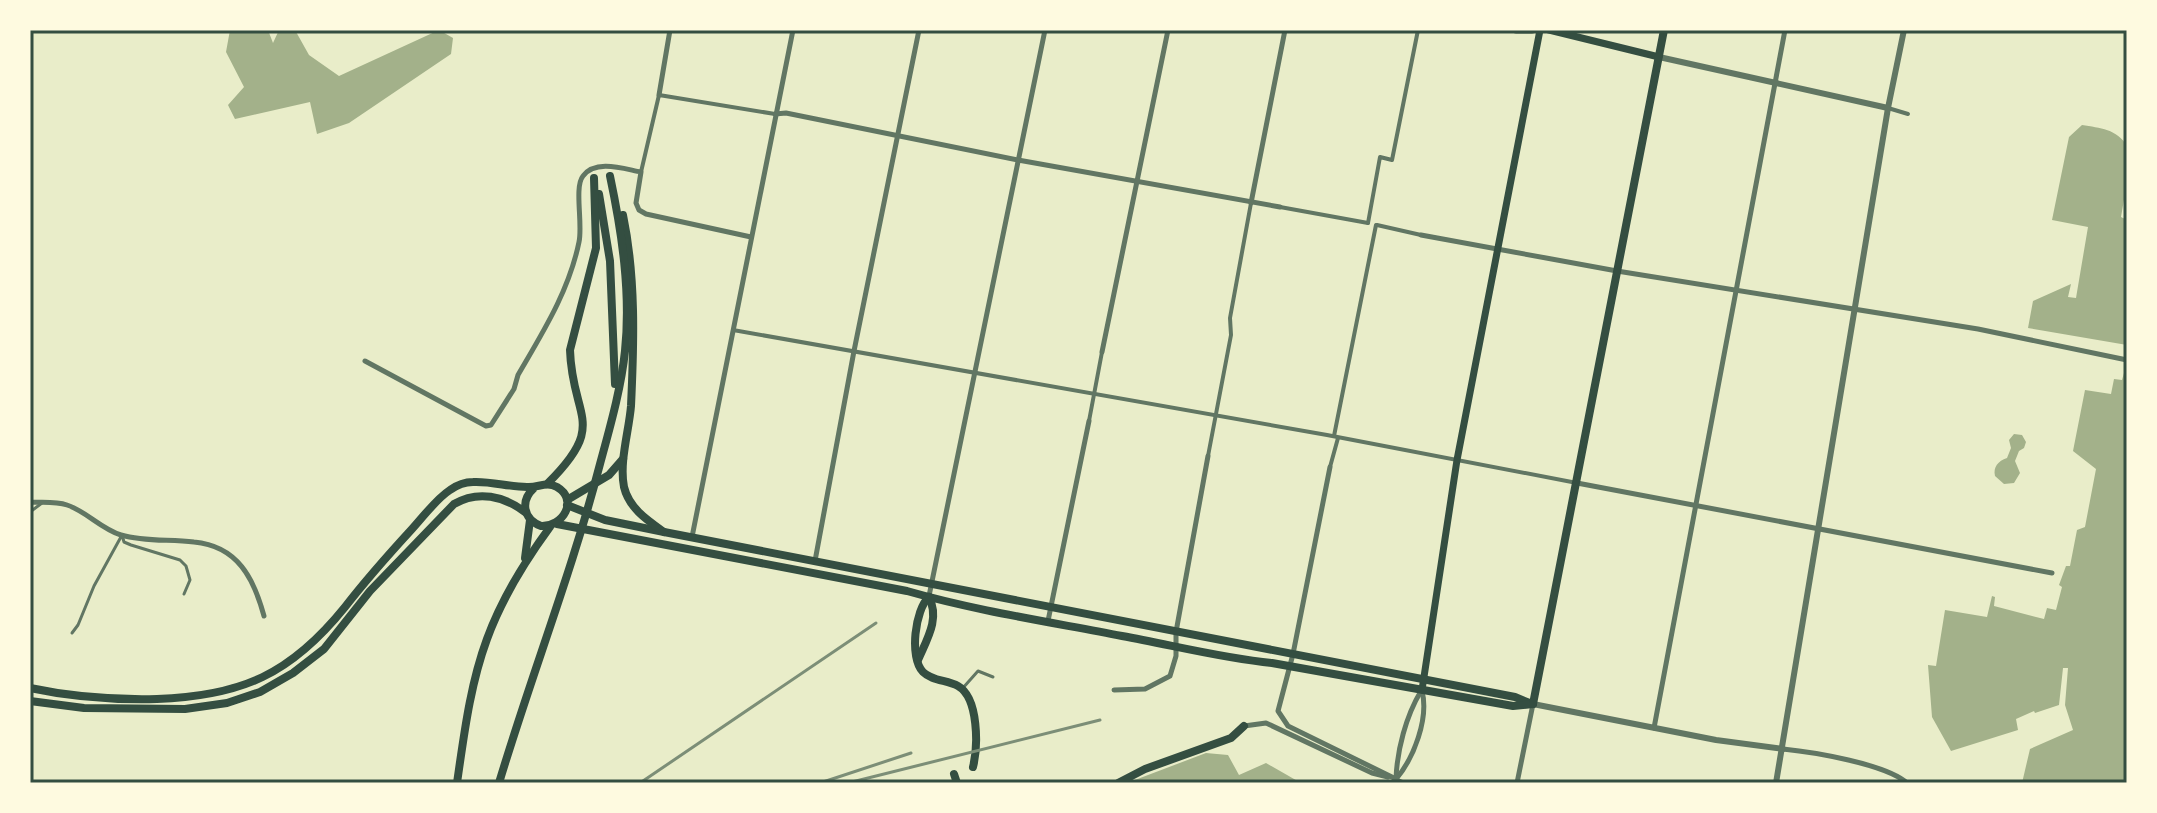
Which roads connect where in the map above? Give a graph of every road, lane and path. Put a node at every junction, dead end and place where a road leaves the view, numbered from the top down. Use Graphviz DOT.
graph roads {
  1 [pos="670,30"];
  2 [pos="793,30"];
  3 [pos="919,30"];
  4 [pos="1045,30"];
  5 [pos="1168,30"];
  6 [pos="1285,30"];
  7 [pos="1418,30"];
  8 [pos="1516,30"];
  9 [pos="1532,30"];
  10 [pos="1540,30"];
  11 [pos="1549,30"];
  12 [pos="1664,30"];
  13 [pos="1785,30"];
  14 [pos="1904,30"];
  15 [pos="1659,57"];
  16 [pos="1775,83"];
  17 [pos="659,95"];
  18 [pos="1888,108"];
  19 [pos="775,114"];
  20 [pos="1908,114"];
  21 [pos="900,137"];
  22 [pos="1018,160"];
  23 [pos="641,172"];
  24 [pos="1138,181"];
  25 [pos="1251,203"];
  26 [pos="1280,207"];
  27 [pos="1368,223"];
  28 [pos="1376,225"];
  29 [pos="1421,235"];
  30 [pos="751,237"];
  31 [pos="1499,250"];
  32 [pos="1617,271"];
  33 [pos="1735,289"];
  34 [pos="1855,310"];
  35 [pos="733,330"];
  36 [pos="854,351"];
  37 [pos="1102,352"];
  38 [pos="2127,360"];
  39 [pos="365,361"];
  40 [pos="974,373"];
  41 [pos="1094,394"];
  42 [pos="616,405"];
  43 [pos="1215,415"];
  44 [pos="1089,421"];
  45 [pos="1336,437"];
  46 [pos="625,456"];
  47 [pos="1208,456"];
  48 [pos="1457,460"];
  49 [pos="1330,467"];
  50 [pos="1577,483"];
  51 [pos="547,484"];
  52 [pos="534,488"];
  53 [pos="30,502"];
  54 [pos="42,503"];
  55 [pos="567,503"];
  56 [pos="1696,505"];
  57 [pos="30,512"];
  58 [pos="528,517"];
  59 [pos="554,525"];
  60 [pos="1818,529"];
  61 [pos="664,532"];
  62 [pos="122,535"];
  63 [pos="692,537"];
  64 [pos="815,561"];
  65 [pos="524,562"];
  66 [pos="2052,573"];
  67 [pos="932,584"];
  68 [pos="184,594"];
  69 [pos="929,597"];
  70 [pos="1051,608"];
  71 [pos="264,616"];
  72 [pos="1048,621"];
  73 [pos="1176,632"];
  74 [pos="72,633"];
  75 [pos="1176,646"];
  76 [pos="1293,654"];
  77 [pos="918,661"];
  78 [pos="1290,667"];
  79 [pos="993,677"];
  80 [pos="1422,678"];
  81 [pos="30,688"];
  82 [pos="962,689"];
  83 [pos="1114,690"];
  84 [pos="1422,690"];
  85 [pos="30,701"];
  86 [pos="1533,704"];
  87 [pos="1244,726"];
  88 [pos="1654,728"];
  89 [pos="1783,749"];
  90 [pos="973,767"];
  91 [pos="1396,779"];
  92 [pos="457,783"];
  93 [pos="499,783"];
  94 [pos="1118,783"];
  95 [pos="1406,783"];
  96 [pos="1517,783"];
  97 [pos="1776,783"];
  98 [pos="1907,783"];
  1 -- 17 [label="street"];
  2 -- 19 [label="street"];
  3 -- 21 [label="street"];
  4 -- 22 [label="street"];
  5 -- 24 [label="street"];
  6 -- 25 [label="street"];
  7 -- 27 [label="street"];
  8 -- 9 [label="main road"];
  10 -- 31 [label="main road"];
  11 -- 15 [label="main road"];
  12 -- 15 [label="main road"];
  13 -- 16 [label="street"];
  14 -- 18 [label="street"];
  15 -- 16 [label="street"];
  15 -- 32 [label="main road"];
  16 -- 18 [label="street"];
  16 -- 33 [label="street"];
  17 -- 19 [label="street"];
  17 -- 23 [label="street"];
  18 -- 20 [label="street"];
  18 -- 34 [label="street"];
  19 -- 21 [label="street"];
  19 -- 30 [label="street"];
  21 -- 22 [label="street"];
  21 -- 36 [label="street"];
  22 -- 24 [label="street"];
  22 -- 40 [label="street"];
  23 -- 30 [label="street"];
  23 -- 39 [label="street"];
  24 -- 25 [label="street"];
  24 -- 37 [label="street"];
  25 -- 26 [label="street"];
  25 -- 43 [label="street"];
  26 -- 27 [label="street"];
  27 -- 28 [label="street"];
  28 -- 29 [label="street"];
  28 -- 45 [label="street"];
  29 -- 31 [label="street"];
  30 -- 35 [label="street"];
  31 -- 32 [label="street"];
  31 -- 48 [label="main road"];
  32 -- 33 [label="street"];
  32 -- 50 [label="main road"];
  33 -- 34 [label="street"];
  33 -- 56 [label="street"];
  34 -- 38 [label="street"];
  34 -- 60 [label="street"];
  35 -- 36 [label="street"];
  35 -- 63 [label="street"];
  36 -- 40 [label="street"];
  36 -- 64 [label="street"];
  37 -- 41 [label="street"];
  40 -- 41 [label="street"];
  40 -- 67 [label="street"];
  41 -- 43 [label="street"];
  41 -- 44 [label="street"];
  42 -- 46 [label="main road"];
  42 -- 51 [label="main road"];
  42 -- 93 [label="main road"];
  43 -- 45 [label="street"];
  43 -- 47 [label="street"];
  44 -- 70 [label="street"];
  45 -- 48 [label="street"];
  45 -- 49 [label="street"];
  46 -- 55 [label="main road"];
  46 -- 61 [label="main road"];
  47 -- 73 [label="street"];
  48 -- 50 [label="street"];
  48 -- 80 [label="main road"];
  49 -- 76 [label="street"];
  50 -- 56 [label="street"];
  50 -- 86 [label="main road"];
  51 -- 52 [label="main road"];
  51 -- 55 [label="main road"];
  52 -- 58 [label="main road"];
  52 -- 81 [label="main road"];
  53 -- 54 [label="street"];
  54 -- 57 [label="lane"];
  54 -- 62 [label="street"];
  55 -- 59 [label="main road"];
  55 -- 61 [label="main road"];
  56 -- 60 [label="street"];
  56 -- 88 [label="street"];
  58 -- 59 [label="main road"];
  58 -- 65 [label="main road"];
  58 -- 85 [label="main road"];
  59 -- 65 [label="main road"];
  59 -- 69 [label="main road"];
  60 -- 66 [label="street"];
  60 -- 89 [label="street"];
  61 -- 63 [label="main road"];
  62 -- 68 [label="lane"];
  62 -- 71 [label="street"];
  62 -- 74 [label="lane"];
  63 -- 64 [label="main road"];
  64 -- 67 [label="main road"];
  65 -- 92 [label="main road"];
  67 -- 69 [label="street"];
  67 -- 70 [label="main road"];
  69 -- 72 [label="main road"];
  69 -- 77 [label="main road"];
  69 -- 77 [label="main road"];
  70 -- 72 [label="street"];
  70 -- 73 [label="main road"];
  72 -- 75 [label="main road"];
  73 -- 75 [label="street"];
  73 -- 76 [label="main road"];
  75 -- 78 [label="main road"];
  75 -- 83 [label="street"];
  76 -- 78 [label="street"];
  76 -- 80 [label="main road"];
  77 -- 82 [label="main road"];
  78 -- 84 [label="main road"];
  78 -- 91 [label="street"];
  79 -- 82 [label="lane"];
  80 -- 84 [label="main road"];
  80 -- 86 [label="main road"];
  82 -- 90 [label="main road"];
  84 -- 86 [label="main road"];
  84 -- 91 [label="street"];
  84 -- 91 [label="street"];
  86 -- 88 [label="street"];
  86 -- 96 [label="street"];
  87 -- 91 [label="street"];
  87 -- 94 [label="main road"];
  88 -- 89 [label="street"];
  89 -- 97 [label="street"];
  89 -- 98 [label="street"];
  91 -- 95 [label="lane"];
}
